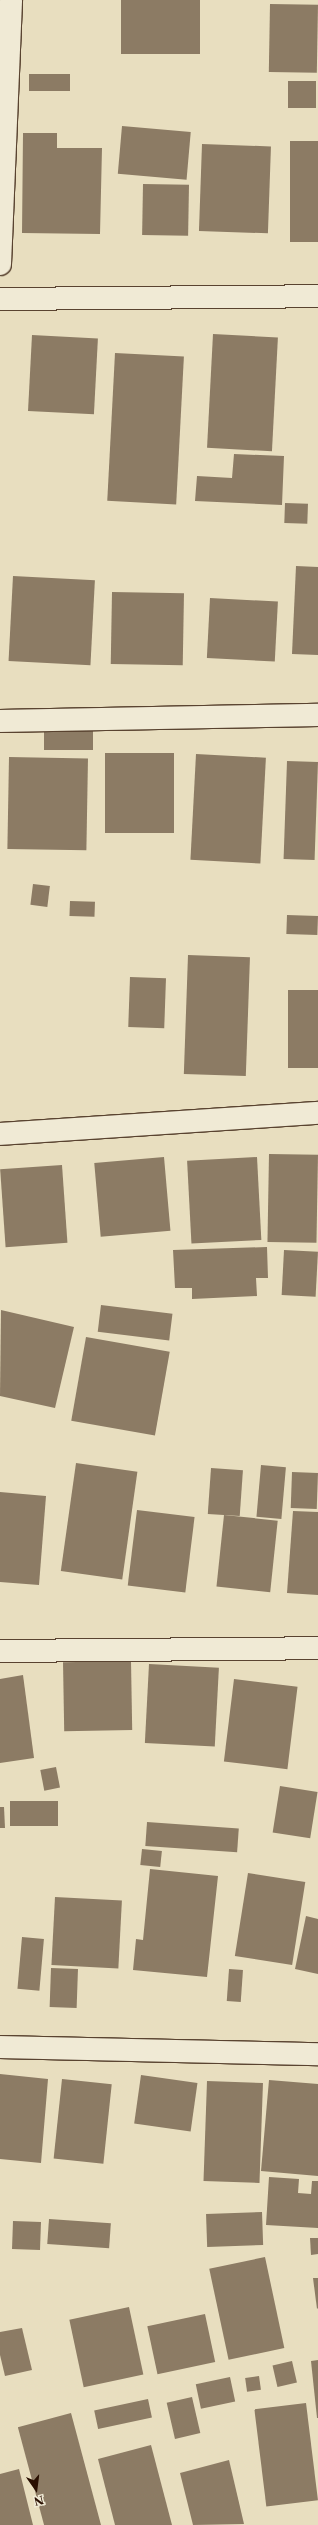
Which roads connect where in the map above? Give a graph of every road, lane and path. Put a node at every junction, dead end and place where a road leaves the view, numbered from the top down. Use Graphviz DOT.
graph roads {
  1 [pos="11,0"];
  2 [pos="0,264"];
  3 [pos="318,296"];
  4 [pos="0,299"];
  5 [pos="318,715"];
  6 [pos="0,720"];
  7 [pos="318,1113"];
  8 [pos="0,1134"];
  9 [pos="318,1648"];
  10 [pos="0,1651"];
  11 [pos="0,2047"];
  12 [pos="318,2054"];
  1 -- 2 [label="street"];
  3 -- 4 [label="street"];
  5 -- 6 [label="street"];
  7 -- 8 [label="street"];
  9 -- 10 [label="street"];
  11 -- 12 [label="street"];
}
